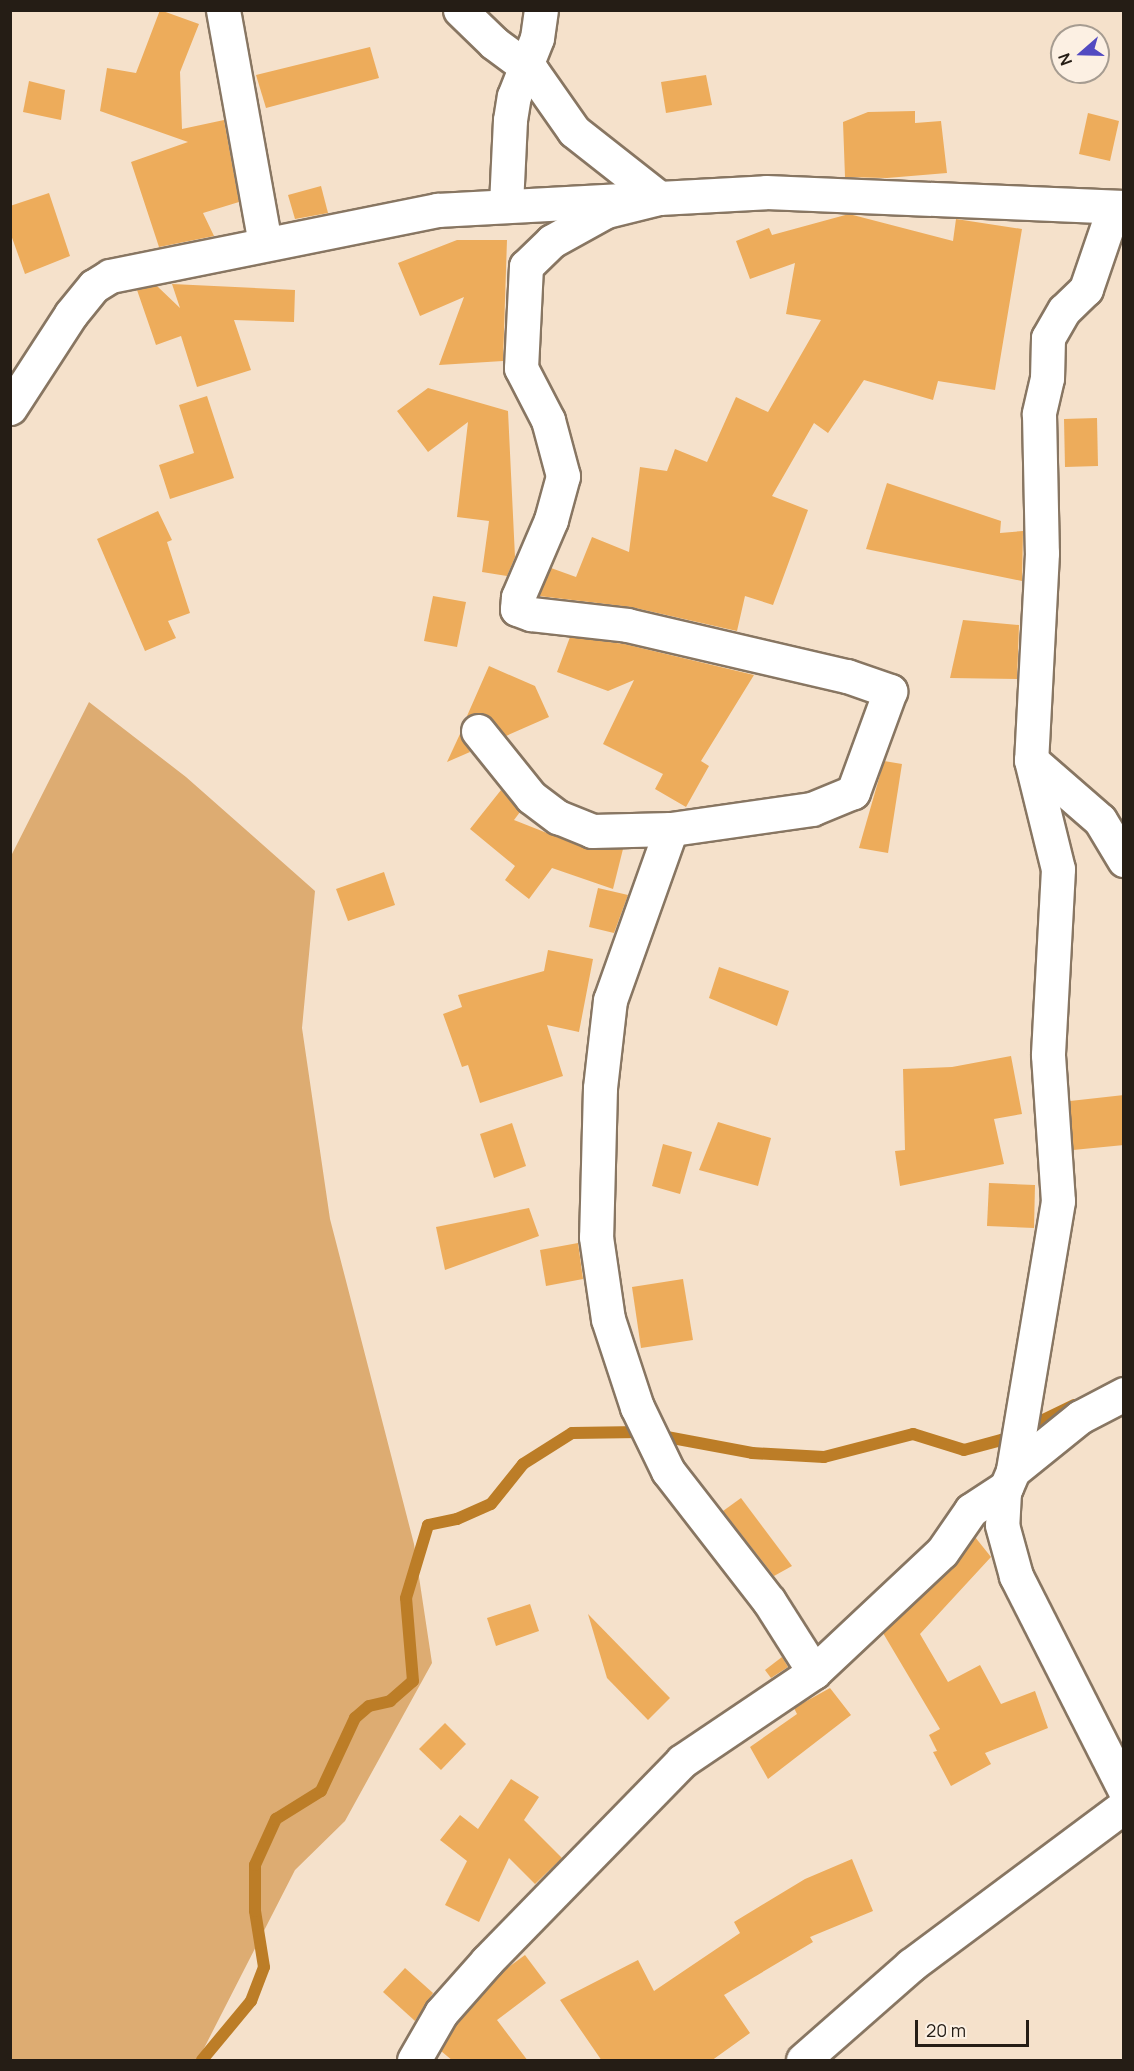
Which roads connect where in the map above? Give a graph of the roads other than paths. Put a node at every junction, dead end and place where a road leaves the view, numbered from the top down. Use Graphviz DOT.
graph roads {
  1 [pos="223,10"];
  2 [pos="460,10"];
  3 [pos="541,10"];
  4 [pos="527,65"];
  5 [pos="659,198"];
  6 [pos="506,205"];
  7 [pos="1119,207"];
  8 [pos="265,243"];
  9 [pos="10,408"];
  10 [pos="478,731"];
  11 [pos="1031,760"];
  12 [pos="671,829"];
  13 [pos="1124,860"];
  14 [pos="1124,1394"];
  15 [pos="1009,1479"];
  16 [pos="814,1672"];
  17 [pos="1124,1789"];
  18 [pos="1124,1806"];
  19 [pos="414,2061"];
  20 [pos="803,2061"];
  1 -- 8 [label="street"];
  2 -- 4 [label="street"];
  3 -- 4 [label="street"];
  4 -- 5 [label="street"];
  4 -- 6 [label="street"];
  5 -- 6 [label="street"];
  5 -- 7 [label="street"];
  5 -- 12 [label="street"];
  6 -- 8 [label="street"];
  7 -- 11 [label="street"];
  8 -- 9 [label="street"];
  10 -- 12 [label="street"];
  11 -- 13 [label="street"];
  11 -- 15 [label="street"];
  12 -- 16 [label="street"];
  14 -- 15 [label="street"];
  15 -- 16 [label="street"];
  15 -- 17 [label="street"];
  16 -- 19 [label="street"];
  18 -- 20 [label="street"];
}
